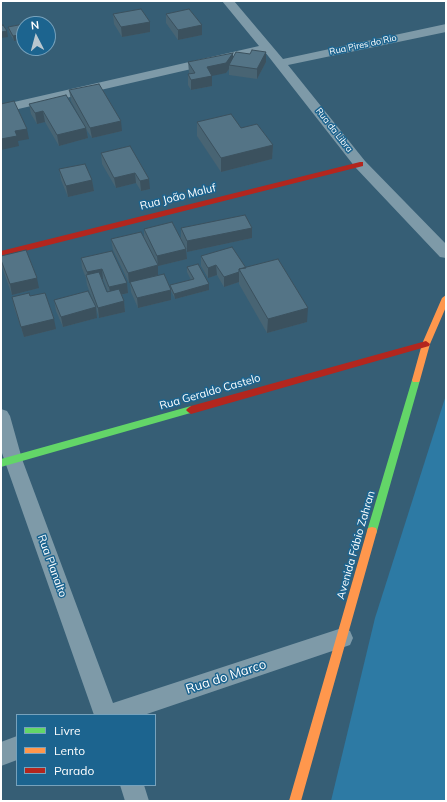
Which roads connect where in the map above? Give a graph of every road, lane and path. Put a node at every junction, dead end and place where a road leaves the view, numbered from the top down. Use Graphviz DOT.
graph roads {
  1 [pos="228,1"];
  2 [pos="446,28"];
  3 [pos="268,48"];
  4 [pos="280,63"];
  5 [pos="1,109"];
  6 [pos="360,164"];
  7 [pos="446,253"];
  8 [pos="1,254"];
  9 [pos="446,298"];
  10 [pos="426,344"];
  11 [pos="1,416"];
  12 [pos="7,461"];
  13 [pos="342,638"];
  14 [pos="106,714"];
  15 [pos="114,714"];
  16 [pos="16,748"];
  17 [pos="1,754"];
  18 [pos="132,786"];
  19 [pos="137,801"];
  20 [pos="295,801"];
  1 -- 3 [label="street, Rua da Libra"];
  2 -- 4 [label="street, Rua Pires do Rio"];
  3 -- 4 [label="street, Rua da Libra"];
  3 -- 5 [label="street"];
  4 -- 6 [label="street, Rua da Libra"];
  6 -- 7 [label="street, Rua da Libra"];
  6 -- 8 [label="street, Rua João Maluf"];
  9 -- 10 [label="street, Avenida Fábio Zahran"];
  10 -- 12 [label="street, Rua Geraldo Castelo"];
  10 -- 13 [label="street, Avenida Fábio Zahran"];
  11 -- 12 [label="street, Rua Planalto"];
  12 -- 14 [label="street, Rua Planalto"];
  13 -- 15 [label="street, Rua do Marco"];
  13 -- 20 [label="street, Avenida Fábio Zahran"];
  16 -- 17 [label="street"];
  18 -- 19 [label="street"];
}
